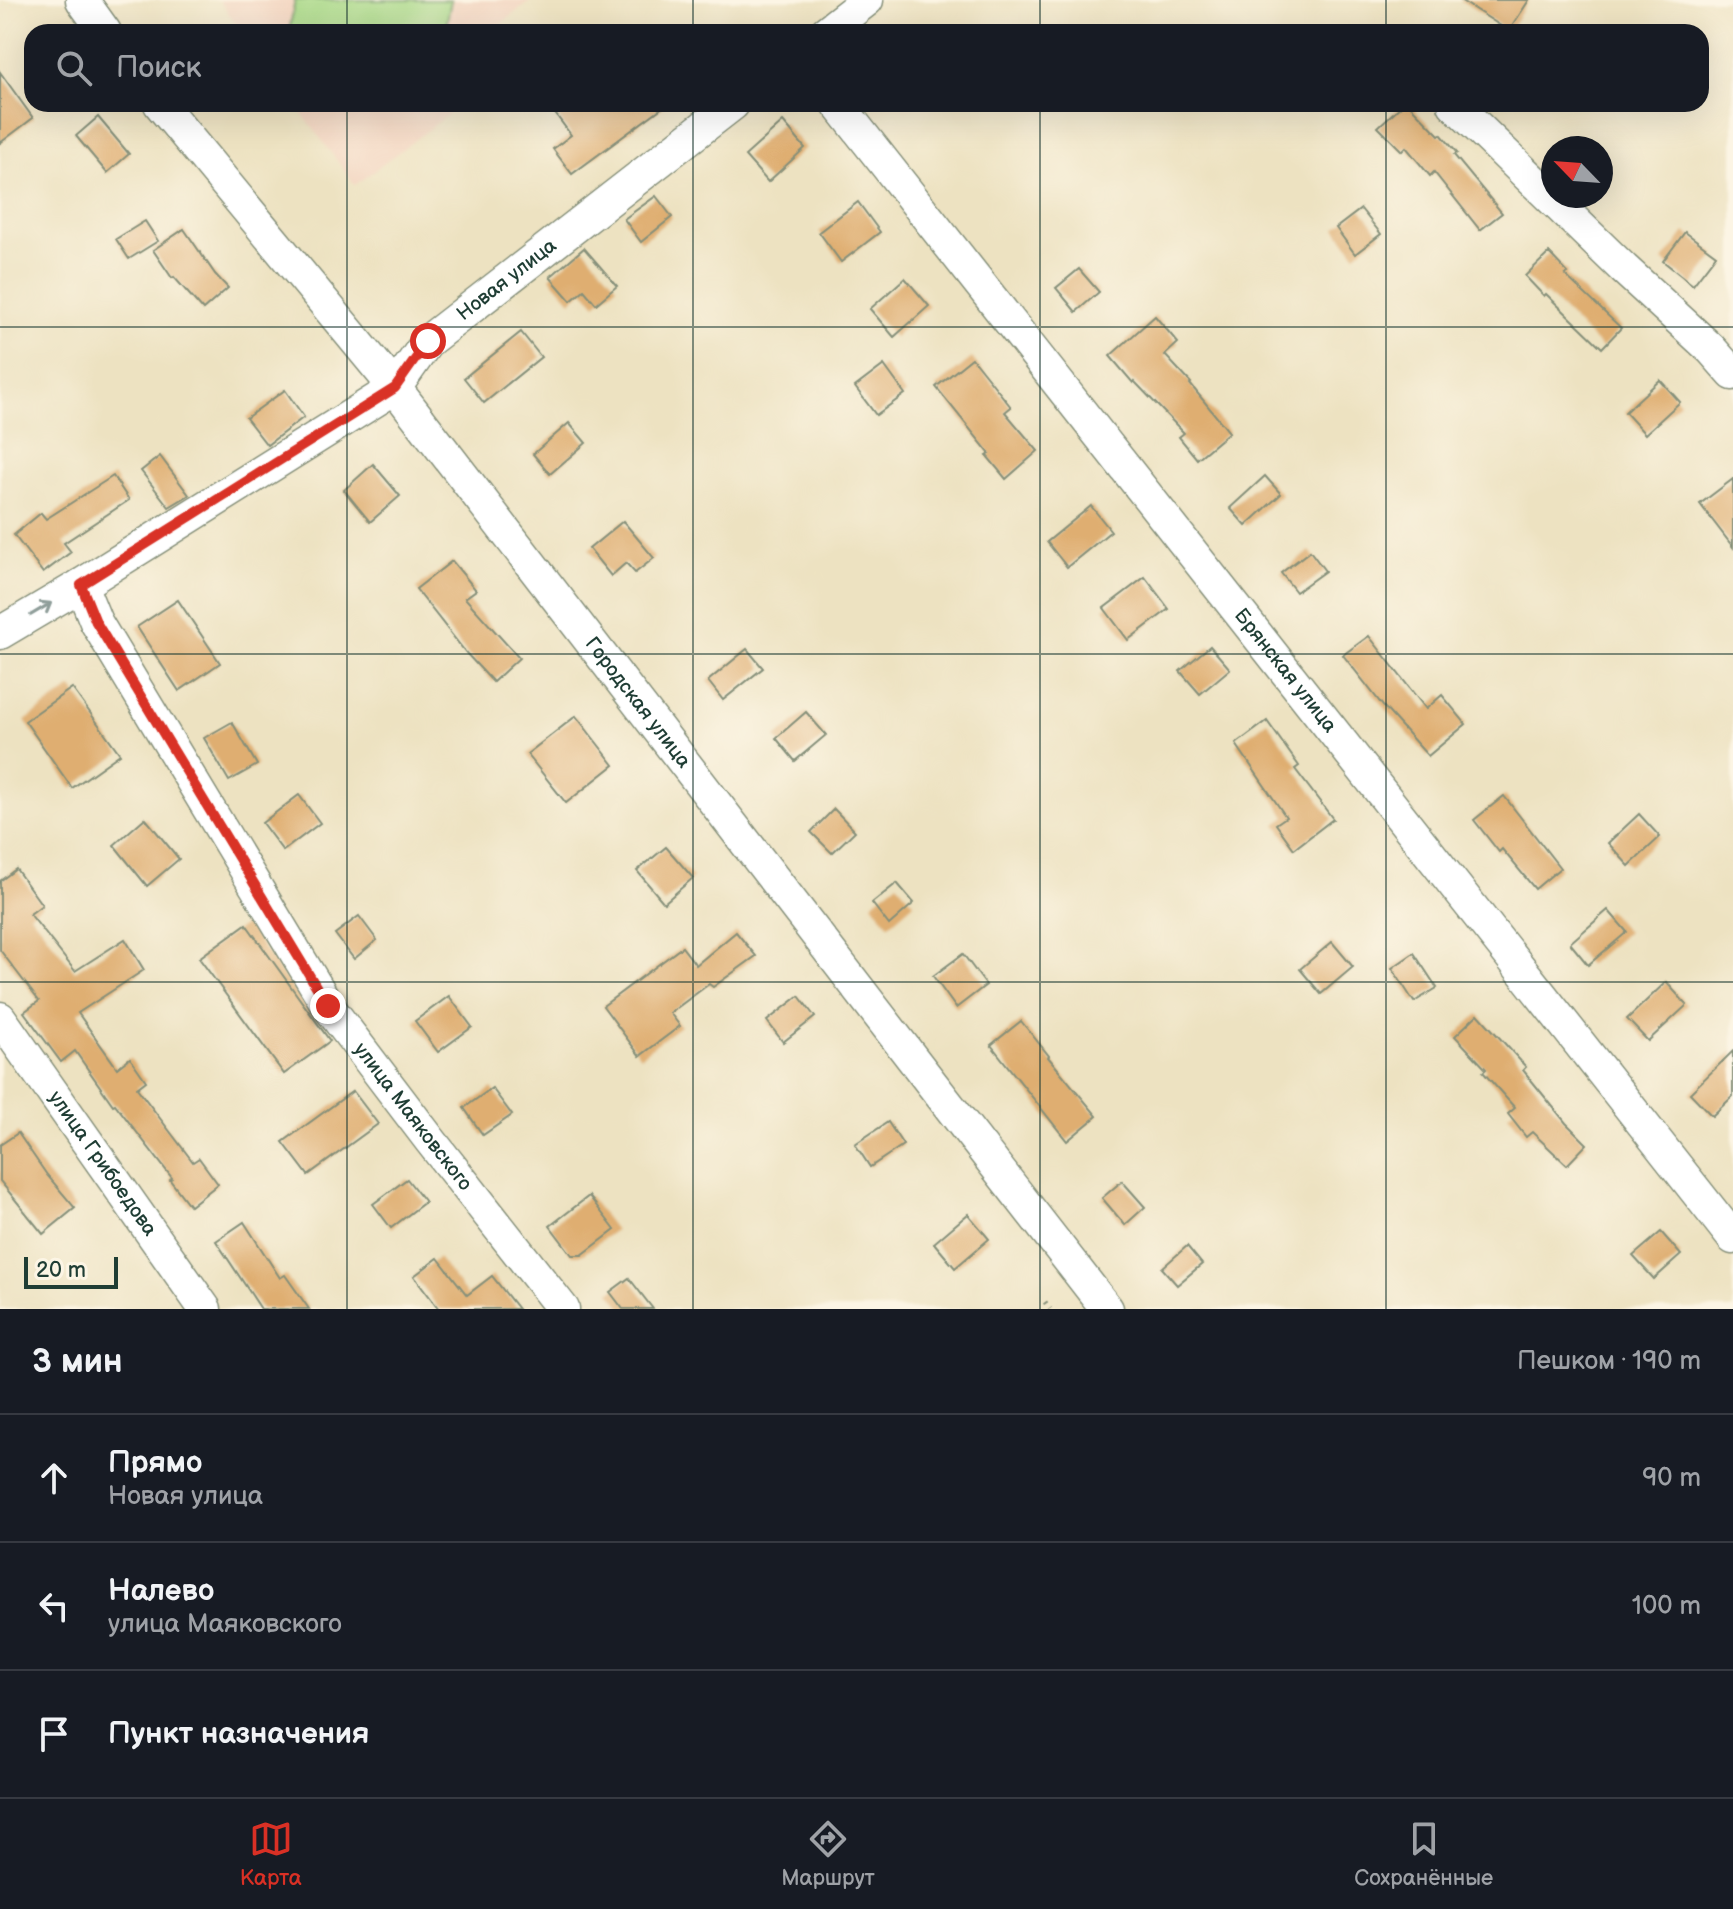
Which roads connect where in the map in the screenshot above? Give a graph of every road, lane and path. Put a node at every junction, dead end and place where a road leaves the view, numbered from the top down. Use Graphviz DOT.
graph roads {
  1 [pos="82,0"];
  2 [pos="867,0"];
  3 [pos="99,24"];
  4 [pos="836,24"];
  5 [pos="167,112"];
  6 [pos="723,112"];
  7 [pos="844,112"];
  8 [pos="1462,112"];
  9 [pos="1722,339"];
  10 [pos="1733,374"];
  11 [pos="395,388"];
  12 [pos="81,585"];
  13 [pos="0,633"];
  14 [pos="0,1018"];
  15 [pos="1733,1238"];
  16 [pos="1045,1302"];
  17 [pos="205,1309"];
  18 [pos="563,1309"];
  19 [pos="1050,1309"];
  20 [pos="1107,1309"];
  1 -- 3 [label="street"];
  2 -- 4 [label="street"];
  5 -- 11 [label="street, Городская улица"];
  6 -- 11 [label="street, Новая улица"];
  7 -- 15 [label="street, Брянская улица"];
  8 -- 9 [label="street"];
  9 -- 10 [label="street"];
  11 -- 12 [label="street, Новая улица"];
  11 -- 20 [label="street, Городская улица"];
  13 -- 12 [label="street, Новая улица, one-way"];
  12 -- 18 [label="street, улица Маяковского"];
  14 -- 17 [label="street, улица Грибоедова"];
  16 -- 19 [label="path"];
}
